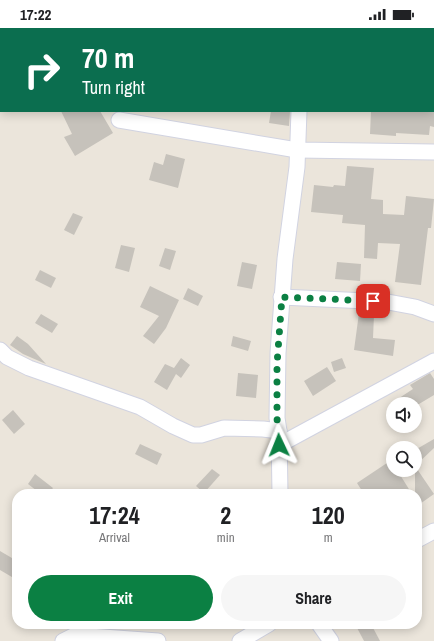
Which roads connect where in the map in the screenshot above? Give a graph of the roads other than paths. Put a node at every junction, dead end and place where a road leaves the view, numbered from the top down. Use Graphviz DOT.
graph roads {
  1 [pos="299,112"];
  2 [pos="119,120"];
  3 [pos="297,150"];
  4 [pos="434,152"];
  5 [pos="282,297"];
  6 [pos="434,314"];
  7 [pos="0,350"];
  8 [pos="434,361"];
  9 [pos="279,438"];
  10 [pos="280,489"];
  11 [pos="434,531"];
  12 [pos="422,537"];
  13 [pos="260,629"];
  14 [pos="323,629"];
  15 [pos="63,641"];
  16 [pos="158,641"];
  17 [pos="240,641"];
  18 [pos="331,641"];
  1 -- 3 [label="street"];
  2 -- 3 [label="street"];
  3 -- 4 [label="street"];
  3 -- 5 [label="street"];
  5 -- 6 [label="street"];
  5 -- 9 [label="street"];
  7 -- 9 [label="street"];
  8 -- 9 [label="street"];
  9 -- 10 [label="street"];
  11 -- 12 [label="street"];
  13 -- 17 [label="street"];
  14 -- 18 [label="street"];
  15 -- 16 [label="street"];
}
